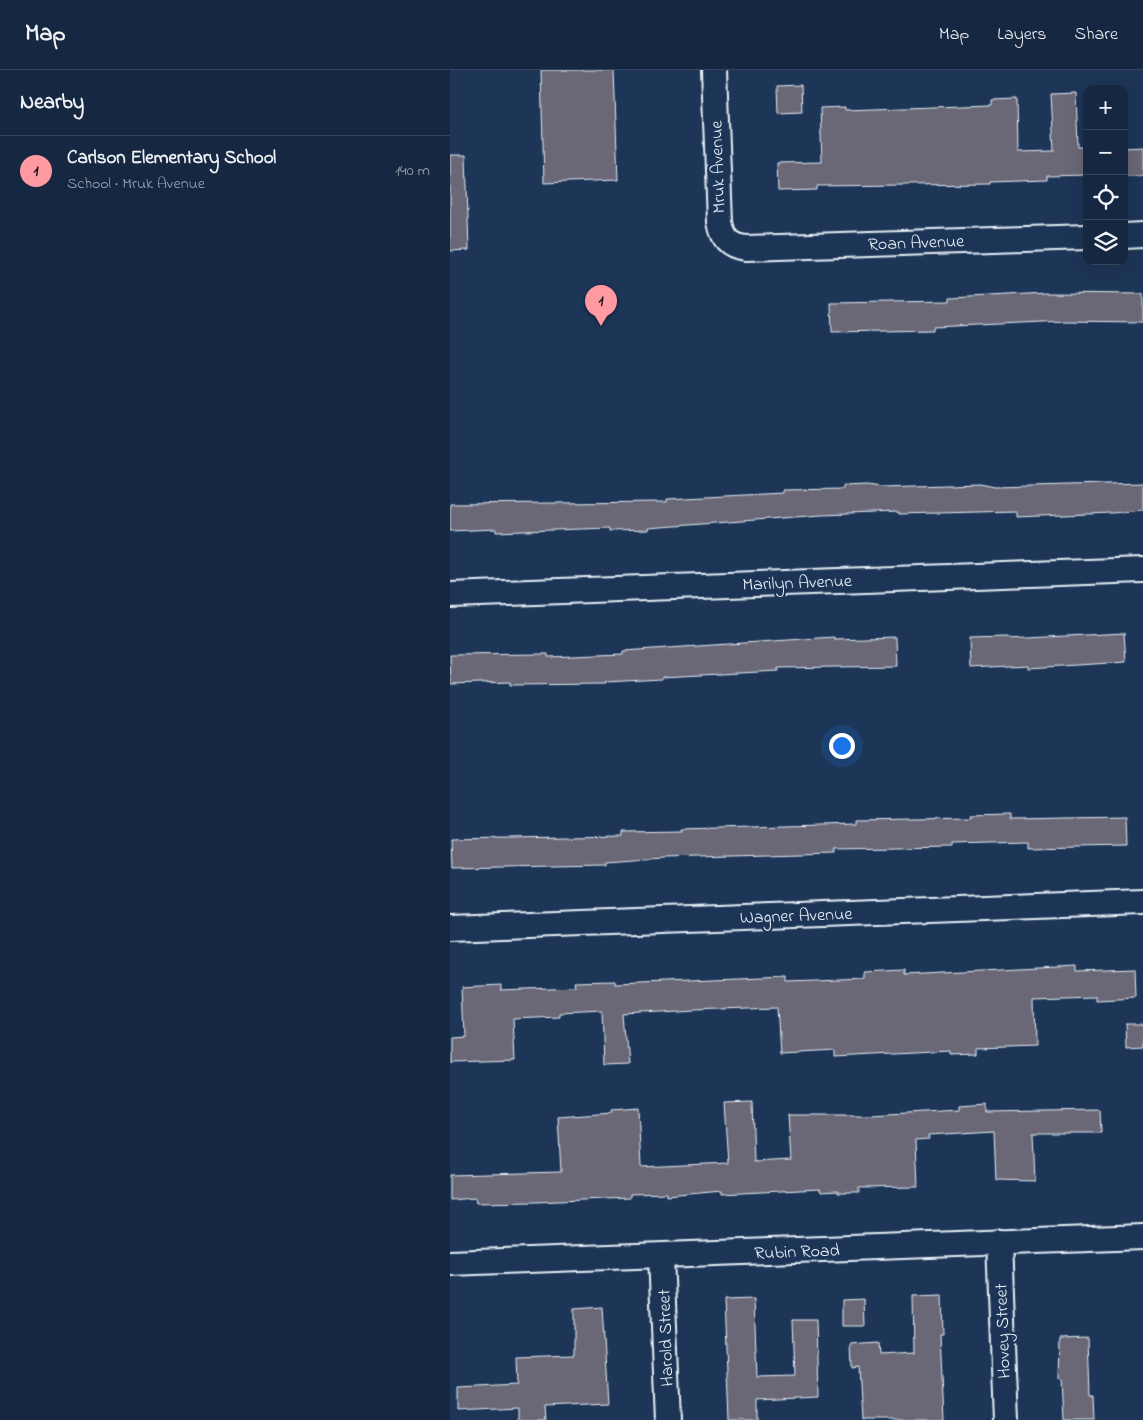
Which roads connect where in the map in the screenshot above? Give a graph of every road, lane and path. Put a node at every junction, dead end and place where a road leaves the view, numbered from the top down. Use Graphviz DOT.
graph roads {
  1 [pos="714,70"];
  2 [pos="1143,235"];
  3 [pos="1128,236"];
  4 [pos="1083,237"];
  5 [pos="746,248"];
  6 [pos="1143,570"];
  7 [pos="450,595"];
  8 [pos="1143,902"];
  9 [pos="450,928"];
  10 [pos="1143,1236"];
  11 [pos="999,1242"];
  12 [pos="662,1256"];
  13 [pos="450,1263"];
  14 [pos="668,1420"];
  15 [pos="1006,1420"];
  1 -- 5 [label="street, Mruk Avenue"];
  2 -- 3 [label="street"];
  4 -- 5 [label="street, Roan Avenue"];
  6 -- 7 [label="street, Marilyn Avenue"];
  8 -- 9 [label="street, Wagner Avenue"];
  10 -- 11 [label="street, Rubin Road"];
  11 -- 12 [label="street, Rubin Road"];
  11 -- 15 [label="street, Hovey Street"];
  12 -- 13 [label="street, Rubin Road"];
  12 -- 14 [label="street, Harold Street"];
}
